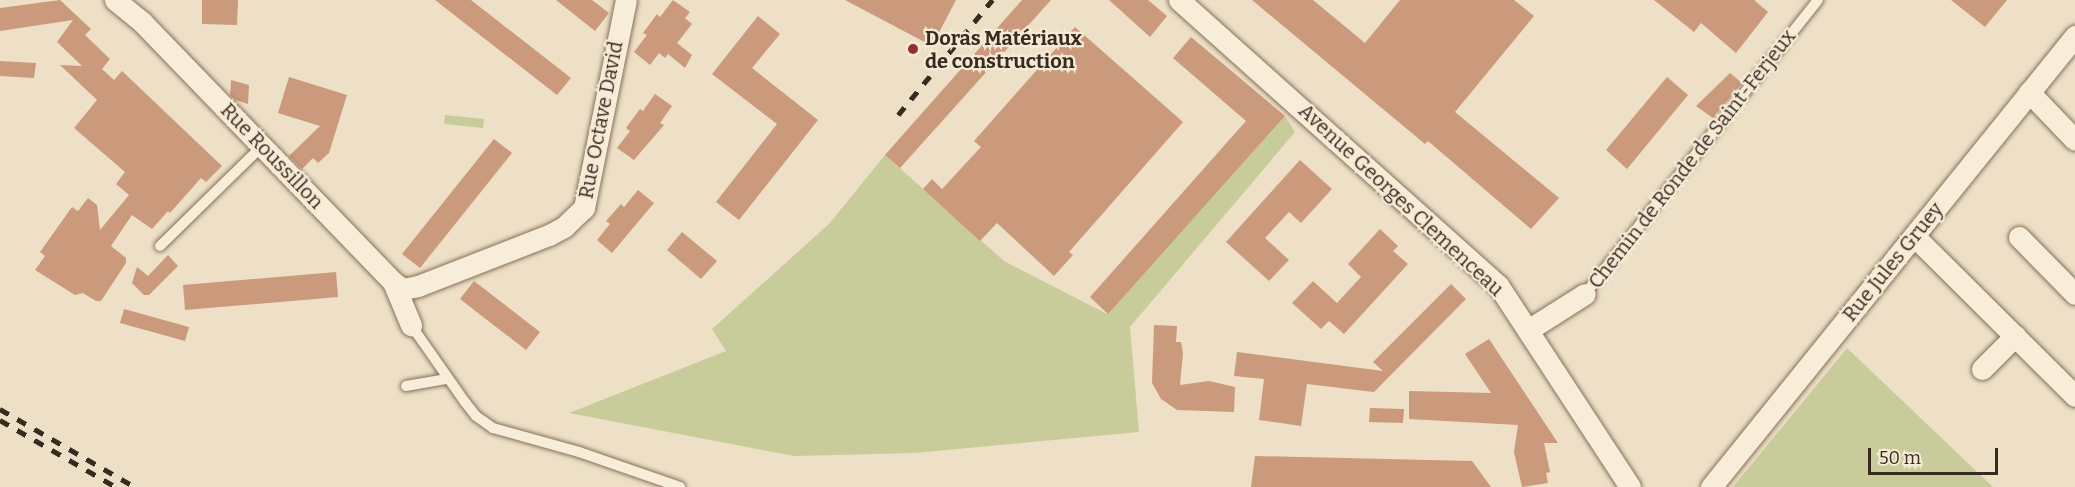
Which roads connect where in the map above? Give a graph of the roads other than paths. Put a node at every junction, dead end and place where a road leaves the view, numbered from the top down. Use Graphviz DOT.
graph roads {
  1 [pos="115,0"];
  2 [pos="626,0"];
  3 [pos="1179,0"];
  4 [pos="1818,0"];
  5 [pos="2075,36"];
  6 [pos="2029,92"];
  7 [pos="2075,140"];
  8 [pos="263,145"];
  9 [pos="1914,236"];
  10 [pos="2019,237"];
  11 [pos="160,246"];
  12 [pos="393,282"];
  13 [pos="1585,294"];
  14 [pos="2075,294"];
  15 [pos="411,325"];
  16 [pos="1528,330"];
  17 [pos="2015,336"];
  18 [pos="1982,369"];
  19 [pos="445,379"];
  20 [pos="406,386"];
  21 [pos="2075,396"];
  22 [pos="465,402"];
  23 [pos="680,487"];
  24 [pos="1630,487"];
  25 [pos="1711,487"];
  1 -- 8 [label="street, Rue Roussillon"];
  2 -- 12 [label="street, Rue Octave David"];
  3 -- 16 [label="street, Avenue Georges Clemenceau"];
  4 -- 13 [label="lane, Chemin de Ronde de Saint-Ferjeux"];
  5 -- 6 [label="street, Rue Jules Gruey"];
  6 -- 7 [label="street"];
  6 -- 9 [label="street, Rue Jules Gruey"];
  8 -- 11 [label="lane"];
  8 -- 12 [label="street, Rue Roussillon"];
  9 -- 17 [label="street"];
  9 -- 25 [label="street, Rue Jules Gruey"];
  10 -- 14 [label="street"];
  12 -- 15 [label="street, Rue Roussillon"];
  13 -- 16 [label="street, Chemin de Ronde de Saint-Ferjeux"];
  15 -- 19 [label="lane"];
  15 -- 22 [label="lane"];
  16 -- 24 [label="street, Avenue Georges Clemenceau"];
  17 -- 18 [label="street"];
  17 -- 21 [label="street"];
  19 -- 20 [label="lane"];
  19 -- 22 [label="lane"];
  22 -- 23 [label="lane"];
}
